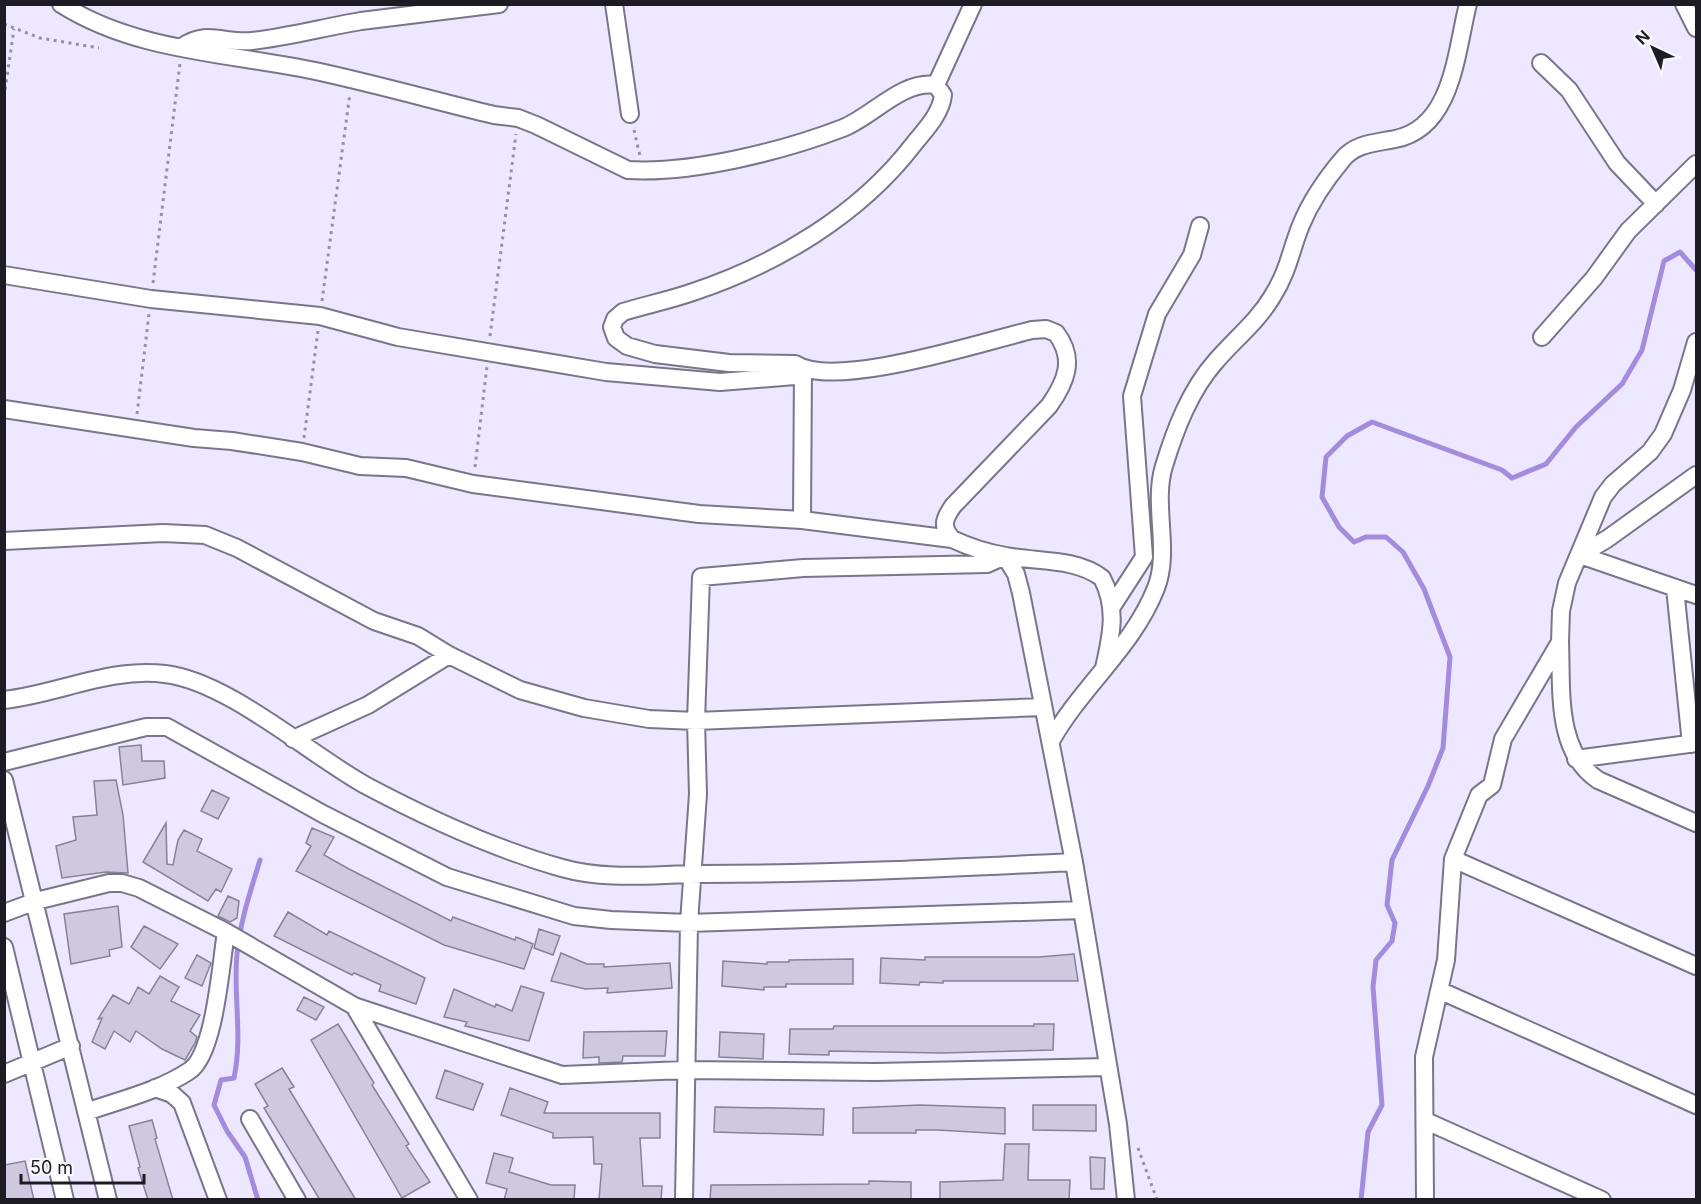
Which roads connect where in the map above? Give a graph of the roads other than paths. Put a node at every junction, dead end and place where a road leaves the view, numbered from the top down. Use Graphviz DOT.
graph roads {
  1 [pos="61,4"];
  2 [pos="358,4"];
  3 [pos="499,4"];
  4 [pos="614,4"];
  5 [pos="973,4"];
  6 [pos="1467,4"];
  7 [pos="1684,4"];
  8 [pos="361,22"];
  9 [pos="1696,28"];
  10 [pos="182,46"];
  11 [pos="1541,63"];
  12 [pos="936,85"];
  13 [pos="630,114"];
  14 [pos="1696,164"];
  15 [pos="1656,204"];
  16 [pos="1200,226"];
  17 [pos="4,275"];
  18 [pos="1542,337"];
  19 [pos="1696,342"];
  20 [pos="803,369"];
  21 [pos="4,409"];
  22 [pos="1696,475"];
  23 [pos="802,520"];
  24 [pos="952,539"];
  25 [pos="4,541"];
  26 [pos="1580,555"];
  27 [pos="1005,556"];
  28 [pos="1675,588"];
  29 [pos="1696,595"];
  30 [pos="1113,605"];
  31 [pos="1560,642"];
  32 [pos="449,655"];
  33 [pos="1104,668"];
  34 [pos="4,700"];
  35 [pos="1043,707"];
  36 [pos="696,721"];
  37 [pos="292,739"];
  38 [pos="1051,741"];
  39 [pos="1694,744"];
  40 [pos="1576,759"];
  41 [pos="4,762"];
  42 [pos="4,780"];
  43 [pos="1696,823"];
  44 [pos="1453,859"];
  45 [pos="1074,862"];
  46 [pos="694,874"];
  47 [pos="36,901"];
  48 [pos="1082,910"];
  49 [pos="4,913"];
  50 [pos="689,923"];
  51 [pos="226,932"];
  52 [pos="4,947"];
  53 [pos="1696,966"];
  54 [pos="1441,991"];
  55 [pos="354,1006"];
  56 [pos="70,1046"];
  57 [pos="31,1064"];
  58 [pos="1108,1067"];
  59 [pos="684,1070"];
  60 [pos="4,1074"];
  61 [pos="155,1088"];
  62 [pos="1696,1105"];
  63 [pos="86,1112"];
  64 [pos="250,1119"];
  65 [pos="1426,1121"];
  66 [pos="467,1196"];
  67 [pos="65,1200"];
  68 [pos="108,1200"];
  69 [pos="218,1200"];
  70 [pos="297,1200"];
  71 [pos="482,1200"];
  72 [pos="684,1200"];
  73 [pos="1126,1200"];
  74 [pos="1425,1200"];
  75 [pos="1602,1200"];
  1 -- 10 [label="street"];
  2 -- 8 [label="street"];
  3 -- 8 [label="street"];
  4 -- 13 [label="street"];
  5 -- 12 [label="street"];
  6 -- 33 [label="street"];
  7 -- 9 [label="street"];
  8 -- 10 [label="street"];
  10 -- 12 [label="street"];
  11 -- 15 [label="street"];
  12 -- 20 [label="street"];
  14 -- 15 [label="street"];
  15 -- 18 [label="street"];
  16 -- 30 [label="street"];
  17 -- 20 [label="street"];
  19 -- 26 [label="street"];
  20 -- 23 [label="street"];
  20 -- 24 [label="street"];
  21 -- 23 [label="street"];
  22 -- 26 [label="street"];
  23 -- 24 [label="street"];
  24 -- 27 [label="street"];
  25 -- 32 [label="street"];
  26 -- 28 [label="street"];
  26 -- 31 [label="street"];
  27 -- 30 [label="street"];
  27 -- 35 [label="street"];
  27 -- 36 [label="street"];
  28 -- 29 [label="street"];
  28 -- 39 [label="street"];
  30 -- 33 [label="street"];
  31 -- 40 [label="street"];
  31 -- 44 [label="street"];
  32 -- 36 [label="street"];
  32 -- 37 [label="street"];
  33 -- 38 [label="street"];
  34 -- 37 [label="street"];
  35 -- 36 [label="street"];
  35 -- 38 [label="street"];
  36 -- 46 [label="street"];
  37 -- 46 [label="street"];
  38 -- 45 [label="street"];
  39 -- 40 [label="street"];
  40 -- 43 [label="street"];
  41 -- 50 [label="street"];
  42 -- 47 [label="street"];
  44 -- 53 [label="street"];
  44 -- 54 [label="street"];
  45 -- 46 [label="street"];
  45 -- 48 [label="street"];
  46 -- 50 [label="street"];
  47 -- 49 [label="street"];
  47 -- 51 [label="street"];
  47 -- 56 [label="street"];
  48 -- 50 [label="street"];
  48 -- 58 [label="street"];
  50 -- 59 [label="street"];
  51 -- 55 [label="street"];
  51 -- 61 [label="street"];
  52 -- 57 [label="street"];
  54 -- 62 [label="street"];
  54 -- 65 [label="street"];
  55 -- 59 [label="street"];
  55 -- 66 [label="street"];
  56 -- 57 [label="street"];
  56 -- 63 [label="street"];
  57 -- 60 [label="street"];
  57 -- 67 [label="street"];
  58 -- 59 [label="street"];
  58 -- 73 [label="street"];
  59 -- 72 [label="street"];
  61 -- 63 [label="street"];
  61 -- 69 [label="street"];
  63 -- 68 [label="street"];
  64 -- 70 [label="street"];
  65 -- 74 [label="street"];
  65 -- 75 [label="street"];
  66 -- 71 [label="street"];
}
